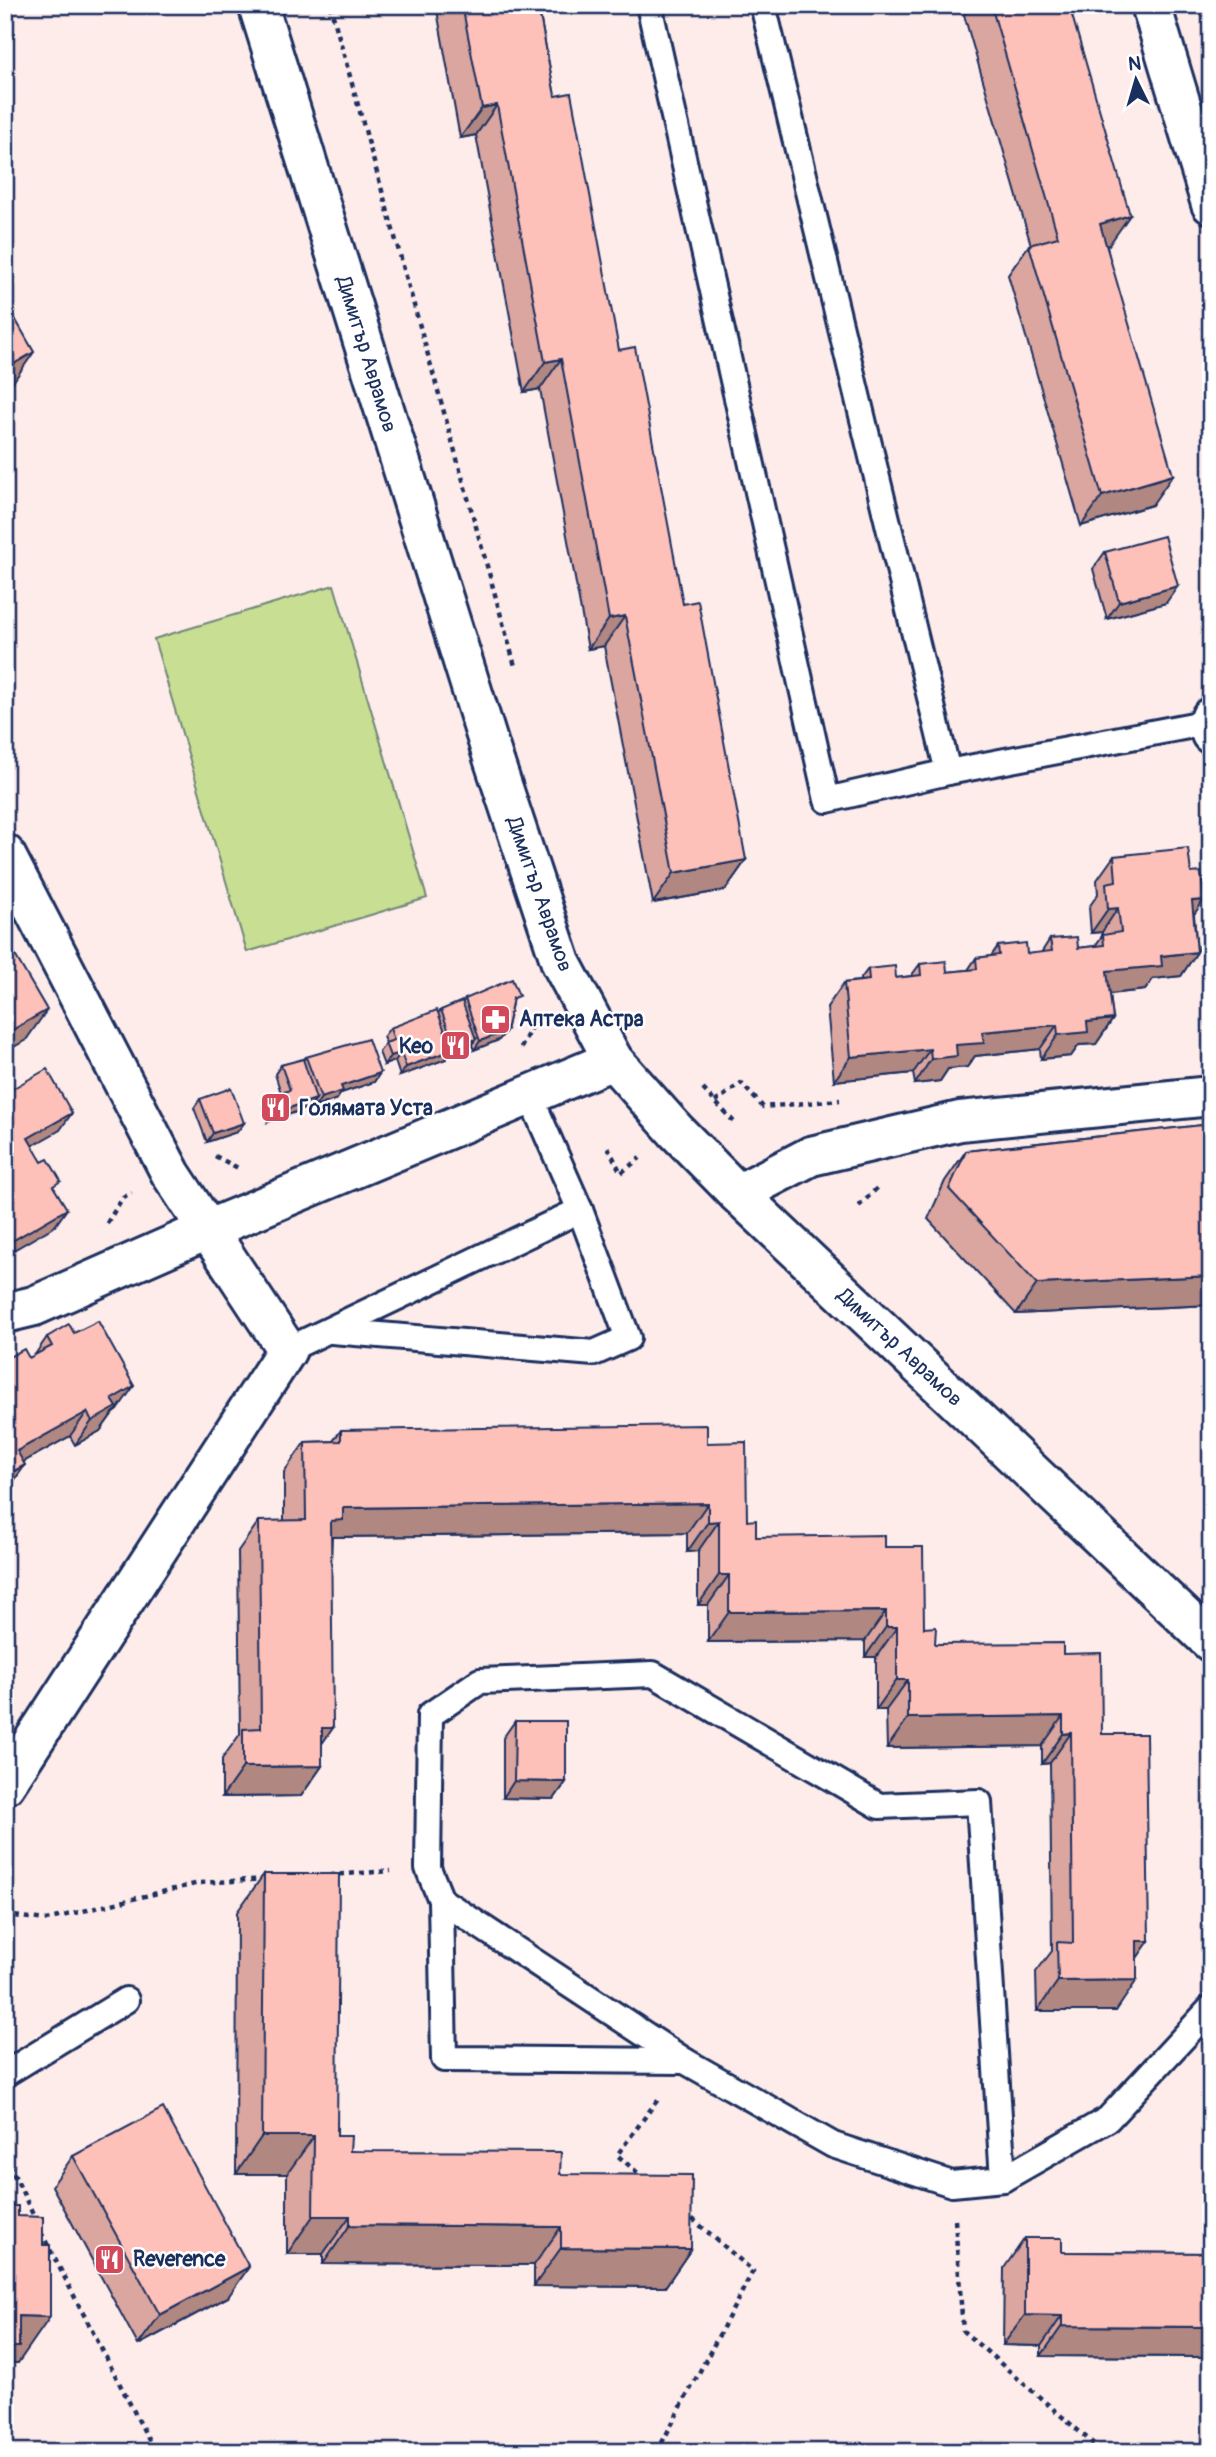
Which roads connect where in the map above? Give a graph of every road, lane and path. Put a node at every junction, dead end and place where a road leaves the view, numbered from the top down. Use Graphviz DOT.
graph roads {
  1 [pos="258,5"];
  2 [pos="330,5"];
  3 [pos="649,5"];
  4 [pos="764,5"];
  5 [pos="1151,5"];
  6 [pos="1211,204"];
  7 [pos="518,677"];
  8 [pos="1210,724"];
  9 [pos="947,772"];
  10 [pos="5,854"];
  11 [pos="613,1060"];
  12 [pos="530,1096"];
  13 [pos="1211,1096"];
  14 [pos="715,1102"];
  15 [pos="763,1107"];
  16 [pos="608,1147"];
  17 [pos="640,1158"];
  18 [pos="738,1194"];
  19 [pos="580,1210"];
  20 [pos="207,1230"];
  21 [pos="5,1313"];
  22 [pos="331,1331"];
  23 [pos="287,1350"];
  24 [pos="1211,1642"];
  25 [pos="5,1785"];
  26 [pos="428,1868"];
  27 [pos="320,1875"];
  28 [pos="267,1879"];
  29 [pos="441,1900"];
  30 [pos="5,1915"];
  31 [pos="126,2000"];
  32 [pos="1211,2008"];
  33 [pos="685,2061"];
  34 [pos="5,2074"];
  35 [pos="5,2155"];
  36 [pos="1003,2179"];
  37 [pos="649,2182"];
  38 [pos="952,2184"];
  39 [pos="680,2208"];
  40 [pos="155,2452"];
  41 [pos="657,2452"];
  42 [pos="1103,2452"];
  1 -- 11 [label="street, Димитър Аврамов"];
  2 -- 7 [label="path"];
  3 -- 9 [label="lane"];
  4 -- 9 [label="lane"];
  5 -- 6 [label="street"];
  8 -- 9 [label="lane"];
  10 -- 20 [label="street"];
  11 -- 12 [label="street"];
  11 -- 18 [label="street, Димитър Аврамов"];
  12 -- 19 [label="lane"];
  12 -- 20 [label="street"];
  13 -- 18 [label="street"];
  14 -- 15 [label="path"];
  16 -- 17 [label="path"];
  18 -- 24 [label="street, Димитър Аврамов"];
  19 -- 22 [label="lane"];
  19 -- 22 [label="lane"];
  20 -- 21 [label="street"];
  20 -- 23 [label="street"];
  22 -- 23 [label="lane"];
  23 -- 25 [label="street"];
  26 -- 27 [label="path"];
  26 -- 29 [label="lane"];
  26 -- 36 [label="lane"];
  28 -- 30 [label="path"];
  29 -- 33 [label="lane"];
  29 -- 33 [label="lane"];
  31 -- 34 [label="lane"];
  32 -- 36 [label="lane"];
  33 -- 37 [label="path"];
  33 -- 38 [label="lane"];
  35 -- 40 [label="path"];
  36 -- 38 [label="lane"];
  38 -- 42 [label="path"];
  39 -- 41 [label="path"];
}
